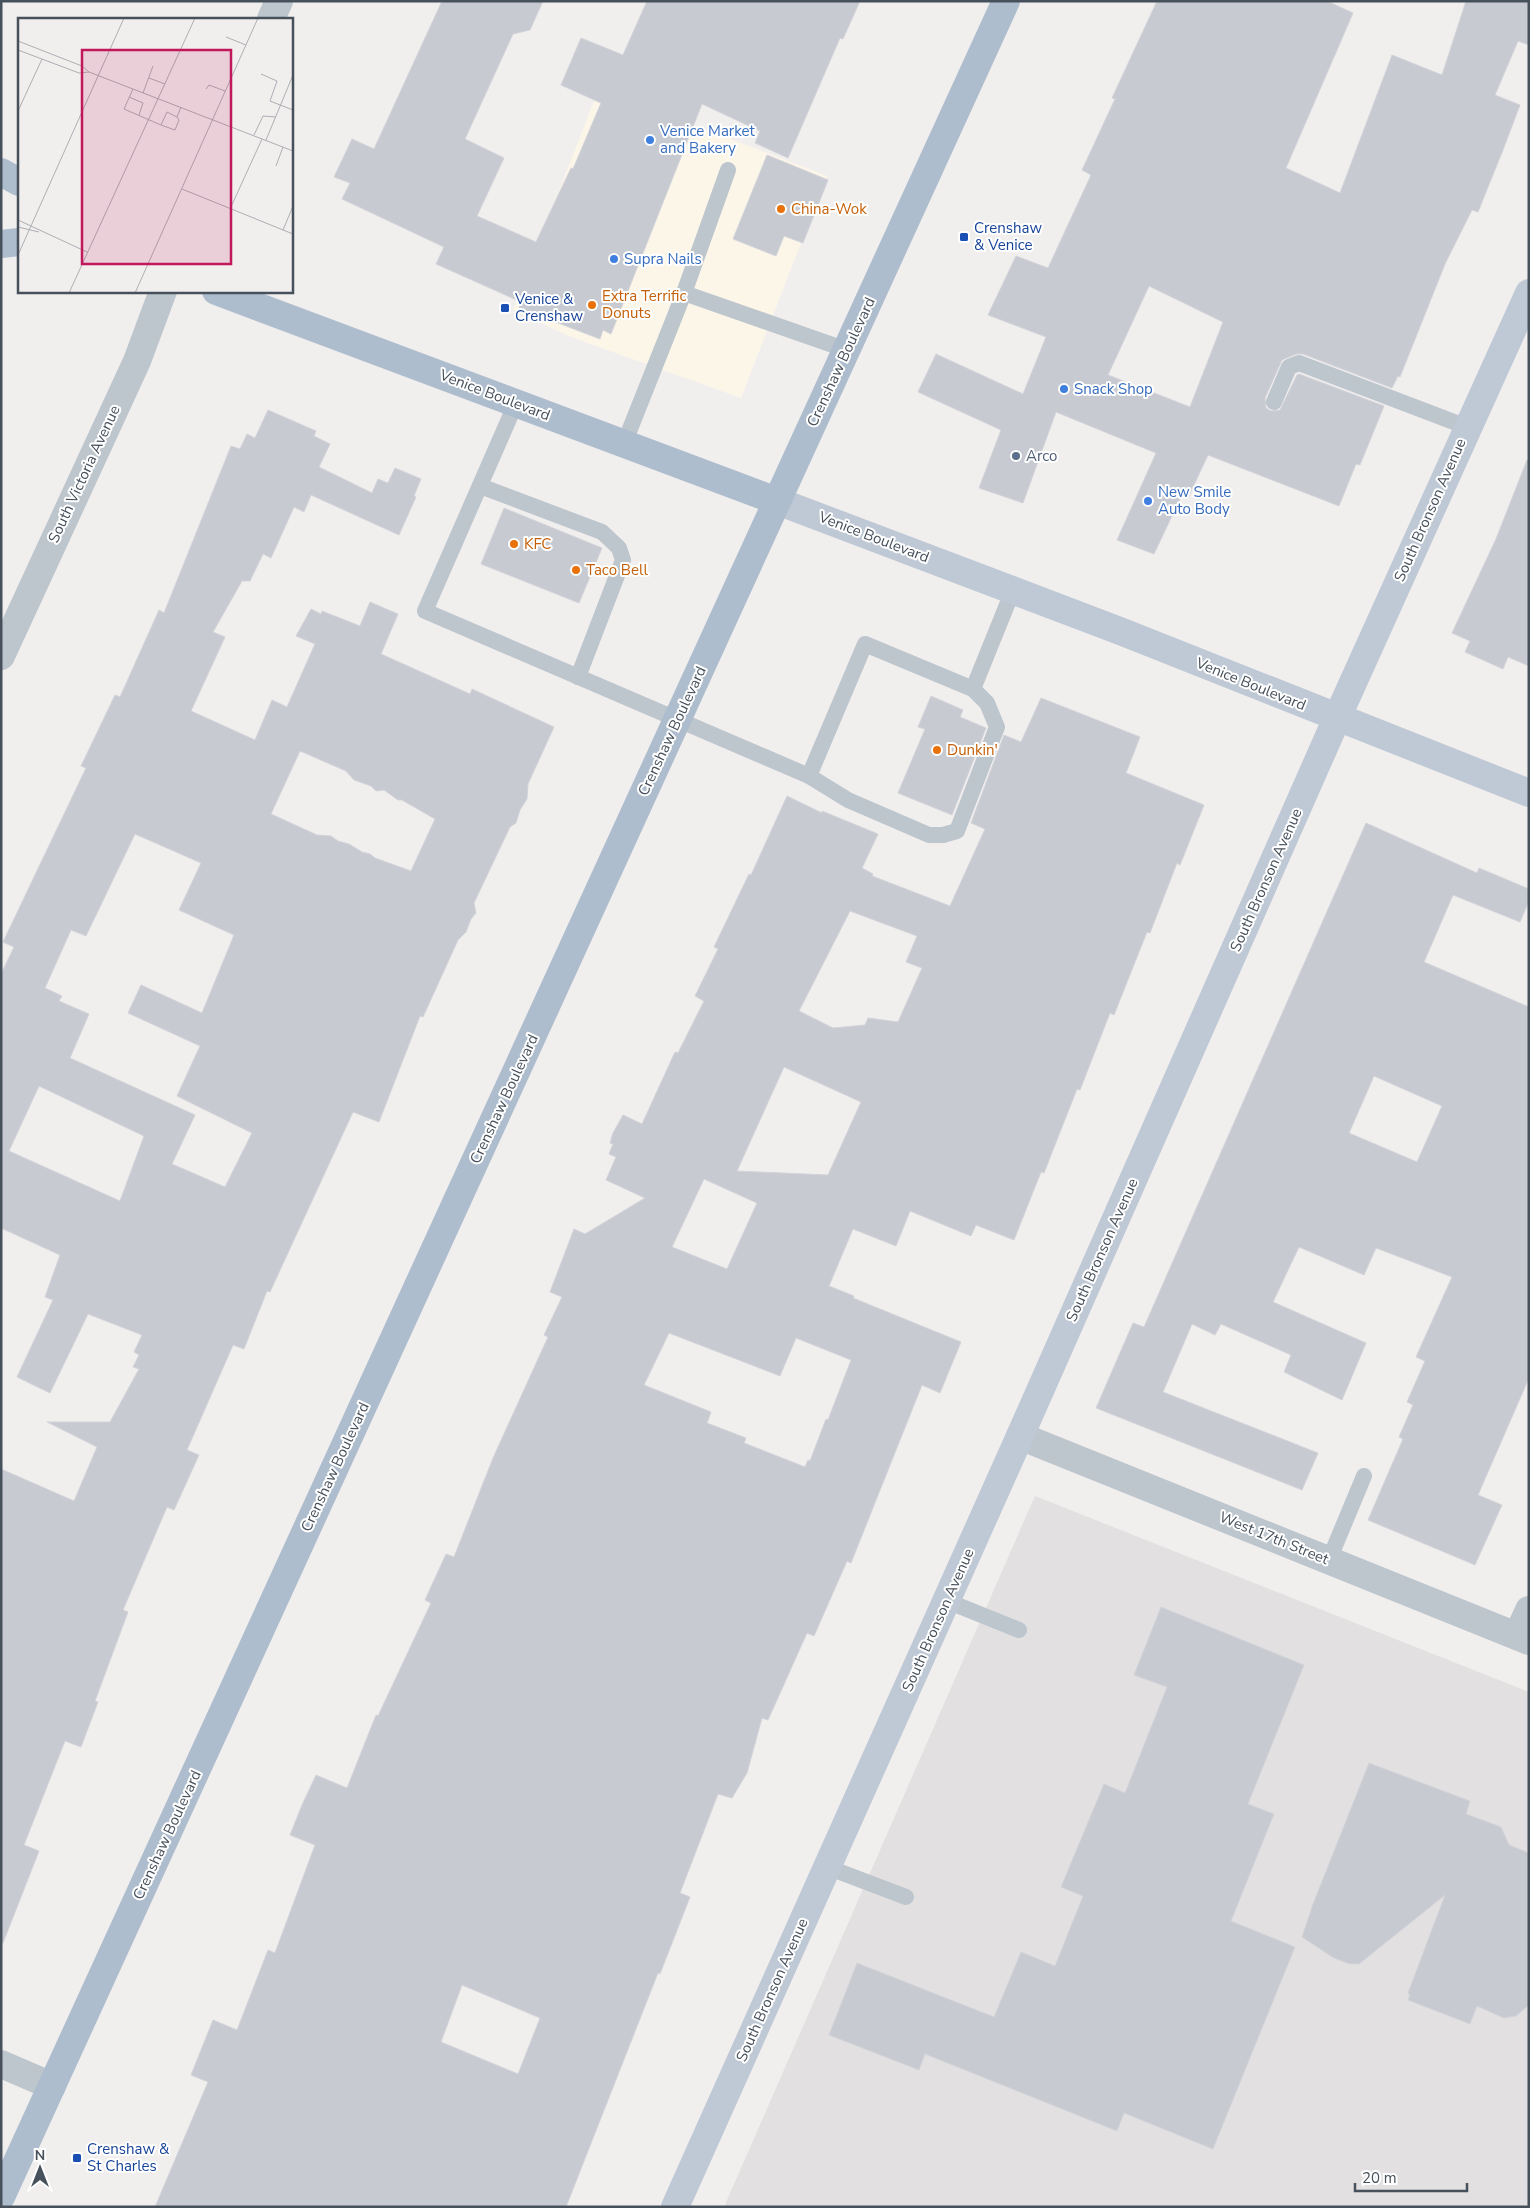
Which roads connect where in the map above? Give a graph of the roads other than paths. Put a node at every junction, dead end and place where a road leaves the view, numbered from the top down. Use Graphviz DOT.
graph roads {
  1 [pos="279,1"];
  2 [pos="1006,1"];
  3 [pos="271,18"];
  4 [pos="728,170"];
  5 [pos="1,172"];
  6 [pos="18,181"];
  7 [pos="18,242"];
  8 [pos="1,244"];
  9 [pos="164,292"];
  10 [pos="219,292"];
  11 [pos="684,293"];
  12 [pos="1529,293"];
  13 [pos="847,350"];
  14 [pos="1274,402"];
  15 [pos="516,403"];
  16 [pos="1467,428"];
  17 [pos="624,444"];
  18 [pos="480,486"];
  19 [pos="777,501"];
  20 [pos="1013,590"];
  21 [pos="1,656"];
  22 [pos="578,677"];
  23 [pos="973,689"];
  24 [pos="1337,718"];
  25 [pos="677,720"];
  26 [pos="809,776"];
  27 [pos="1529,793"];
  28 [pos="1020,1436"];
  29 [pos="1364,1476"];
  30 [pos="1329,1560"];
  31 [pos="946,1601"];
  32 [pos="1529,1610"];
  33 [pos="1019,1630"];
  34 [pos="1523,1638"];
  35 [pos="827,1867"];
  36 [pos="906,1897"];
  37 [pos="1,2064"];
  38 [pos="52,2086"];
  39 [pos="1,2196"];
  40 [pos="675,2207"];
  1 -- 3 [label="street"];
  2 -- 13 [label="main road, Crenshaw Boulevard"];
  4 -- 11 [label="lane"];
  5 -- 6 [label="main road"];
  7 -- 8 [label="main road"];
  9 -- 21 [label="street, South Victoria Avenue"];
  10 -- 15 [label="main road, Venice Boulevard"];
  11 -- 13 [label="lane"];
  11 -- 17 [label="lane"];
  12 -- 16 [label="street, South Bronson Avenue"];
  13 -- 19 [label="main road, Crenshaw Boulevard"];
  14 -- 16 [label="lane"];
  15 -- 17 [label="main road, Venice Boulevard"];
  15 -- 18 [label="lane"];
  16 -- 24 [label="street, South Bronson Avenue"];
  17 -- 19 [label="main road, Venice Boulevard"];
  18 -- 22 [label="lane"];
  18 -- 22 [label="lane"];
  19 -- 20 [label="street, Venice Boulevard"];
  19 -- 25 [label="main road, Crenshaw Boulevard"];
  20 -- 23 [label="lane"];
  20 -- 24 [label="street, Venice Boulevard"];
  22 -- 25 [label="lane"];
  23 -- 26 [label="lane"];
  23 -- 26 [label="lane"];
  24 -- 27 [label="street, Venice Boulevard"];
  24 -- 28 [label="street, South Bronson Avenue"];
  25 -- 26 [label="lane"];
  25 -- 38 [label="main road, Crenshaw Boulevard"];
  28 -- 30 [label="street, West 17th Street"];
  28 -- 31 [label="street, South Bronson Avenue"];
  29 -- 30 [label="lane"];
  30 -- 34 [label="street, West 17th Street"];
  31 -- 33 [label="lane"];
  31 -- 35 [label="street, South Bronson Avenue"];
  32 -- 34 [label="street"];
  35 -- 36 [label="lane"];
  35 -- 40 [label="street, South Bronson Avenue"];
  37 -- 38 [label="street"];
  38 -- 39 [label="main road, Crenshaw Boulevard"];
}
